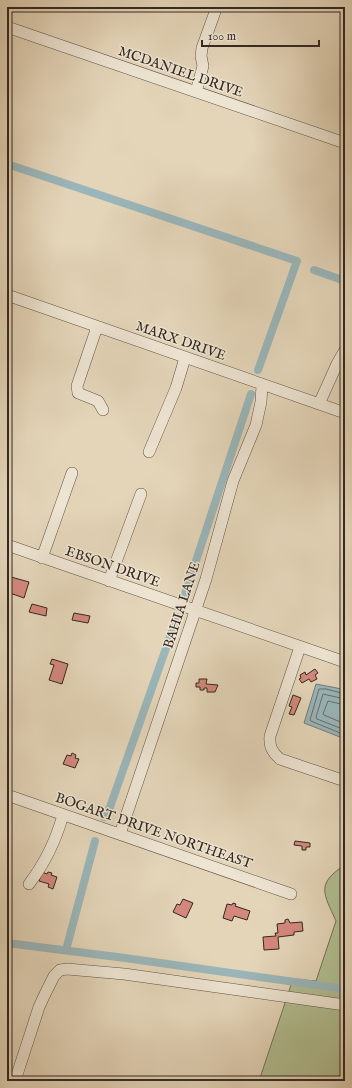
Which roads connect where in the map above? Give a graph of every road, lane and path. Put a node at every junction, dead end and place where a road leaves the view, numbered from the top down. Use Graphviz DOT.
graph roads {
  1 [pos="215,12"];
  2 [pos="7,28"];
  3 [pos="196,92"];
  4 [pos="345,143"];
  5 [pos="7,295"];
  6 [pos="98,327"];
  7 [pos="345,350"];
  8 [pos="185,358"];
  9 [pos="262,384"];
  10 [pos="319,404"];
  11 [pos="104,410"];
  12 [pos="345,413"];
  13 [pos="149,452"];
  14 [pos="72,473"];
  15 [pos="142,494"];
  16 [pos="7,545"];
  17 [pos="42,558"];
  18 [pos="109,581"];
  19 [pos="196,611"];
  20 [pos="300,647"];
  21 [pos="345,662"];
  22 [pos="345,781"];
  23 [pos="7,795"];
  24 [pos="63,814"];
  25 [pos="120,834"];
  26 [pos="29,884"];
  27 [pos="291,894"];
  28 [pos="345,1005"];
  29 [pos="16,1076"];
  1 -- 3 [label="street"];
  2 -- 3 [label="street, MCDANIEL DRIVE"];
  3 -- 4 [label="street, MCDANIEL DRIVE"];
  5 -- 6 [label="street, MARX DRIVE"];
  6 -- 8 [label="street, MARX DRIVE"];
  6 -- 11 [label="street"];
  7 -- 10 [label="street"];
  8 -- 9 [label="street, MARX DRIVE"];
  8 -- 13 [label="street"];
  9 -- 10 [label="street, MARX DRIVE"];
  9 -- 19 [label="street, BAHIA LANE"];
  10 -- 12 [label="street, MARX DRIVE"];
  14 -- 17 [label="street"];
  15 -- 18 [label="street"];
  16 -- 17 [label="street, EBSON DRIVE"];
  17 -- 18 [label="street, EBSON DRIVE"];
  18 -- 19 [label="street, EBSON DRIVE"];
  19 -- 20 [label="street, EBSON DRIVE"];
  19 -- 25 [label="street, BAHIA LANE"];
  20 -- 21 [label="street, EBSON DRIVE"];
  20 -- 22 [label="street"];
  23 -- 24 [label="street, BOGART DRIVE NORTHEAST"];
  24 -- 25 [label="street, BOGART DRIVE NORTHEAST"];
  24 -- 26 [label="street"];
  25 -- 27 [label="street, BOGART DRIVE NORTHEAST"];
  28 -- 29 [label="street"];
}
